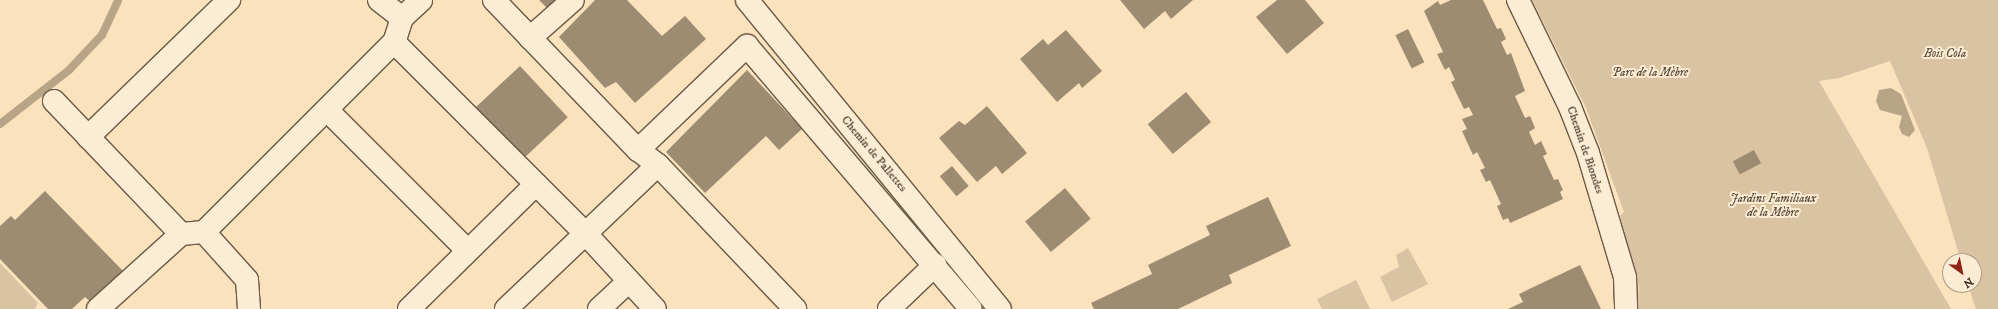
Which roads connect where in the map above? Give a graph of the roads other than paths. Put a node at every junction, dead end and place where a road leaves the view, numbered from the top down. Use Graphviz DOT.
graph roads {
  1 [pos="229,0"];
  2 [pos="379,0"];
  3 [pos="421,0"];
  4 [pos="494,0"];
  5 [pos="573,0"];
  6 [pos="748,0"];
  7 [pos="1518,0"];
  8 [pos="402,18"];
  9 [pos="768,25"];
  10 [pos="530,38"];
  11 [pos="394,42"];
  12 [pos="746,46"];
  13 [pos="54,101"];
  14 [pos="327,110"];
  15 [pos="88,137"];
  16 [pos="638,150"];
  17 [pos="658,165"];
  18 [pos="536,184"];
  19 [pos="204,232"];
  20 [pos="585,233"];
  21 [pos="181,234"];
  22 [pos="468,251"];
  23 [pos="935,266"];
  24 [pos="629,280"];
  25 [pos="98,309"];
  26 [pos="249,309"];
  27 [pos="409,309"];
  28 [pos="506,309"];
  29 [pos="599,309"];
  30 [pos="655,309"];
  31 [pos="795,309"];
  32 [pos="889,309"];
  33 [pos="971,309"];
  34 [pos="1000,309"];
  35 [pos="1626,309"];
  1 -- 15 [label="street"];
  2 -- 8 [label="street"];
  3 -- 8 [label="street"];
  4 -- 10 [label="street"];
  5 -- 10 [label="street"];
  6 -- 9 [label="street, Chemin de Pallettes"];
  7 -- 35 [label="street, Chemin de Biondes"];
  8 -- 11 [label="street"];
  9 -- 12 [label="street"];
  9 -- 34 [label="street, Chemin de Pallettes"];
  10 -- 16 [label="street"];
  11 -- 14 [label="street"];
  11 -- 18 [label="street"];
  12 -- 16 [label="street"];
  12 -- 23 [label="street"];
  13 -- 15 [label="street"];
  14 -- 19 [label="street"];
  14 -- 22 [label="street"];
  15 -- 21 [label="street"];
  16 -- 17 [label="street"];
  17 -- 20 [label="street"];
  17 -- 31 [label="street"];
  18 -- 20 [label="street"];
  18 -- 22 [label="street"];
  19 -- 21 [label="street"];
  19 -- 26 [label="street"];
  20 -- 24 [label="street"];
  20 -- 28 [label="street"];
  21 -- 25 [label="street"];
  22 -- 27 [label="street"];
  23 -- 32 [label="street"];
  23 -- 33 [label="street"];
  24 -- 29 [label="street"];
  24 -- 30 [label="street"];
}
